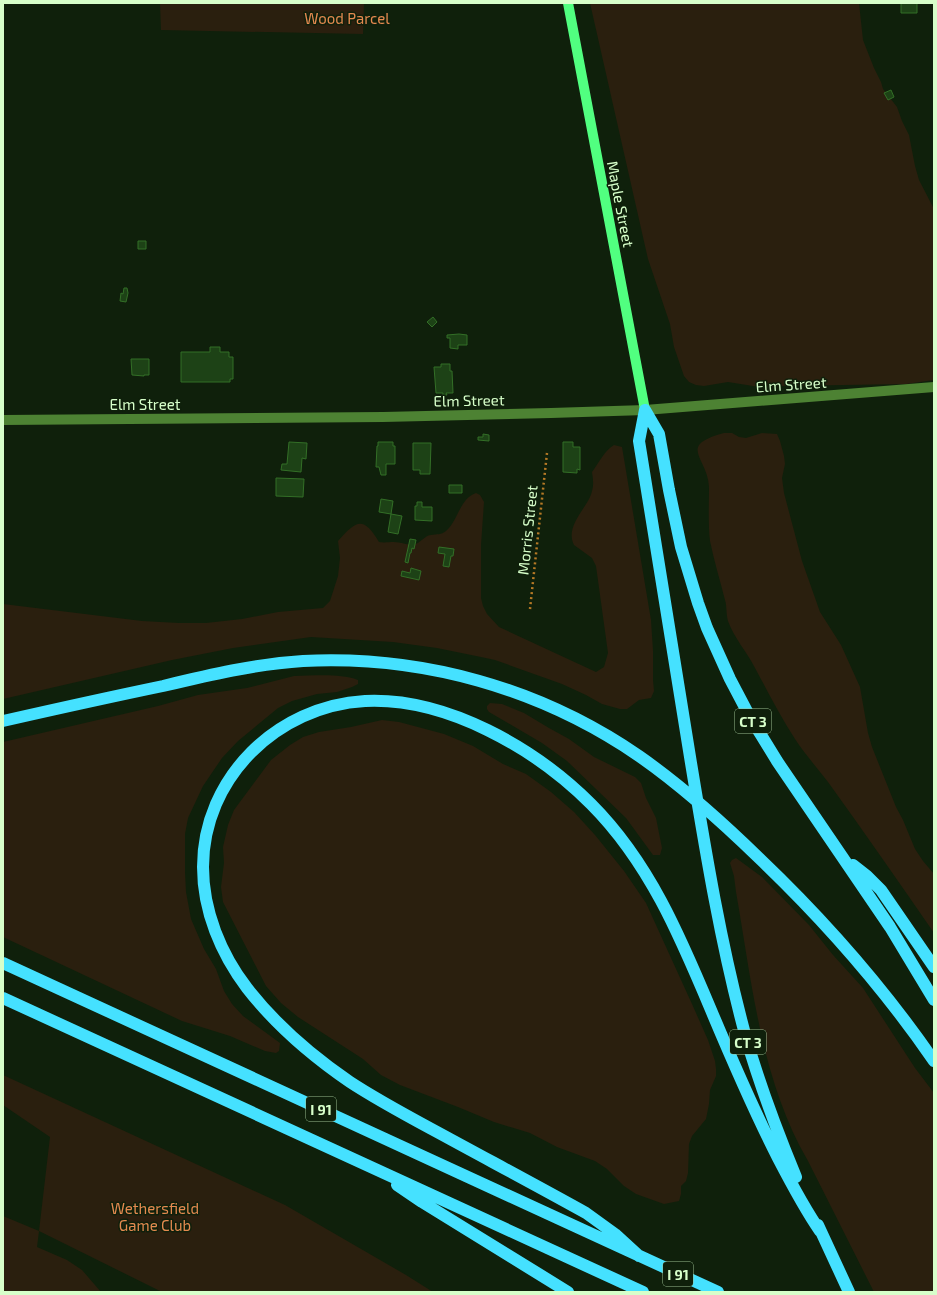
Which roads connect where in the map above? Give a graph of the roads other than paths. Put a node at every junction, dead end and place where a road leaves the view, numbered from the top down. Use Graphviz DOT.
graph roads {
  1 [pos="568,3"];
  2 [pos="934,388"];
  3 [pos="645,410"];
  4 [pos="3,420"];
  5 [pos="3,721"];
  6 [pos="845,860"];
  7 [pos="3,963"];
  8 [pos="934,967"];
  9 [pos="3,998"];
  10 [pos="934,1000"];
  11 [pos="934,1061"];
  12 [pos="376,1169"];
  13 [pos="820,1231"];
  14 [pos="639,1256"];
  15 [pos="847,1287"];
  16 [pos="568,1292"];
  17 [pos="643,1292"];
  18 [pos="718,1292"];
  1 -- 3 [label="main road, Maple Street / CT 3"];
  2 -- 3 [label="street, Elm Street"];
  3 -- 4 [label="street, Elm Street"];
  3 -- 6 [label="highway, CT 3"];
  3 -- 13 [label="highway, CT 3"];
  5 -- 11 [label="highway"];
  6 -- 8 [label="highway"];
  6 -- 10 [label="highway, CT 3"];
  7 -- 14 [label="highway, I 91"];
  9 -- 12 [label="highway, I 91"];
  12 -- 16 [label="highway"];
  12 -- 17 [label="highway, I 91"];
  13 -- 14 [label="highway"];
  13 -- 15 [label="highway, CT 3"];
  14 -- 18 [label="highway, I 91"];
}
